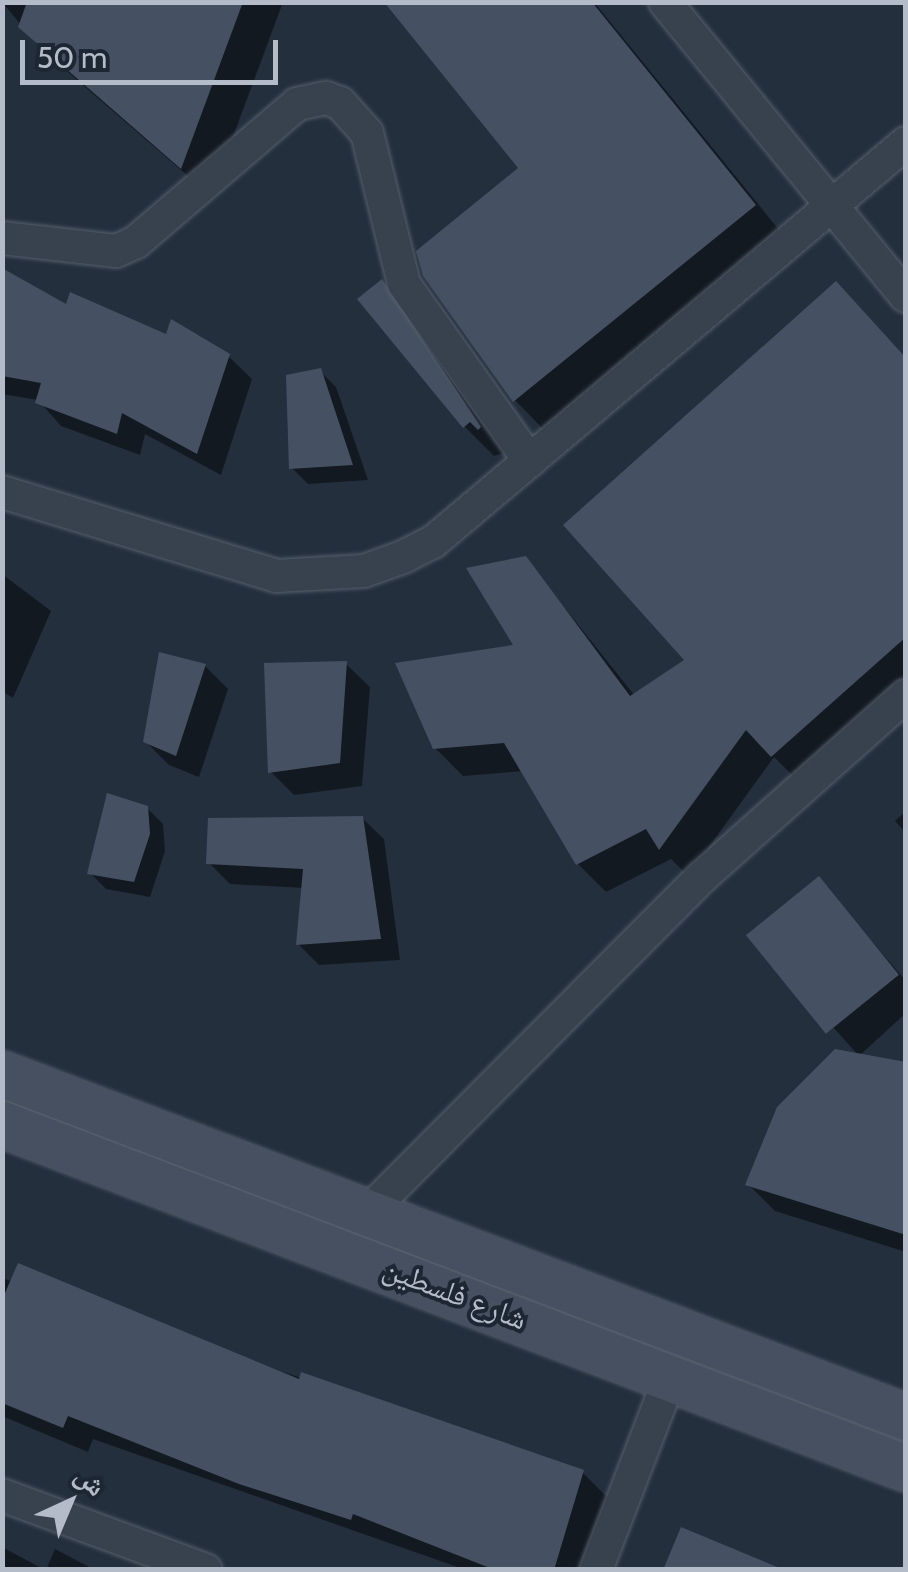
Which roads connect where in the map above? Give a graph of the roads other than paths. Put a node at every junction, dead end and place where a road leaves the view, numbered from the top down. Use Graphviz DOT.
graph roads {
  1 [pos="665,2"];
  2 [pos="906,143"];
  3 [pos="832,208"];
  4 [pos="2,238"];
  5 [pos="906,296"];
  6 [pos="530,461"];
  7 [pos="2,492"];
  8 [pos="906,696"];
  9 [pos="2,1074"];
  10 [pos="55,1095"];
  11 [pos="21,1131"];
  12 [pos="367,1213"];
  13 [pos="671,1376"];
  14 [pos="906,1417"];
  15 [pos="906,1468"];
  16 [pos="2,1495"];
  17 [pos="206,1570"];
  18 [pos="596,1570"];
  1 -- 3 [label="street"];
  2 -- 3 [label="street"];
  3 -- 5 [label="street"];
  3 -- 6 [label="street"];
  4 -- 6 [label="street"];
  6 -- 7 [label="street"];
  8 -- 12 [label="street"];
  9 -- 10 [label="street, شارع فلسطين"];
  10 -- 11 [label="street"];
  10 -- 12 [label="street, شارع فلسطين"];
  11 -- 13 [label="street, شارع فلسطين"];
  12 -- 14 [label="street, شارع فلسطين"];
  13 -- 15 [label="street, شارع فلسطين"];
  13 -- 18 [label="street"];
  16 -- 17 [label="street"];
}
